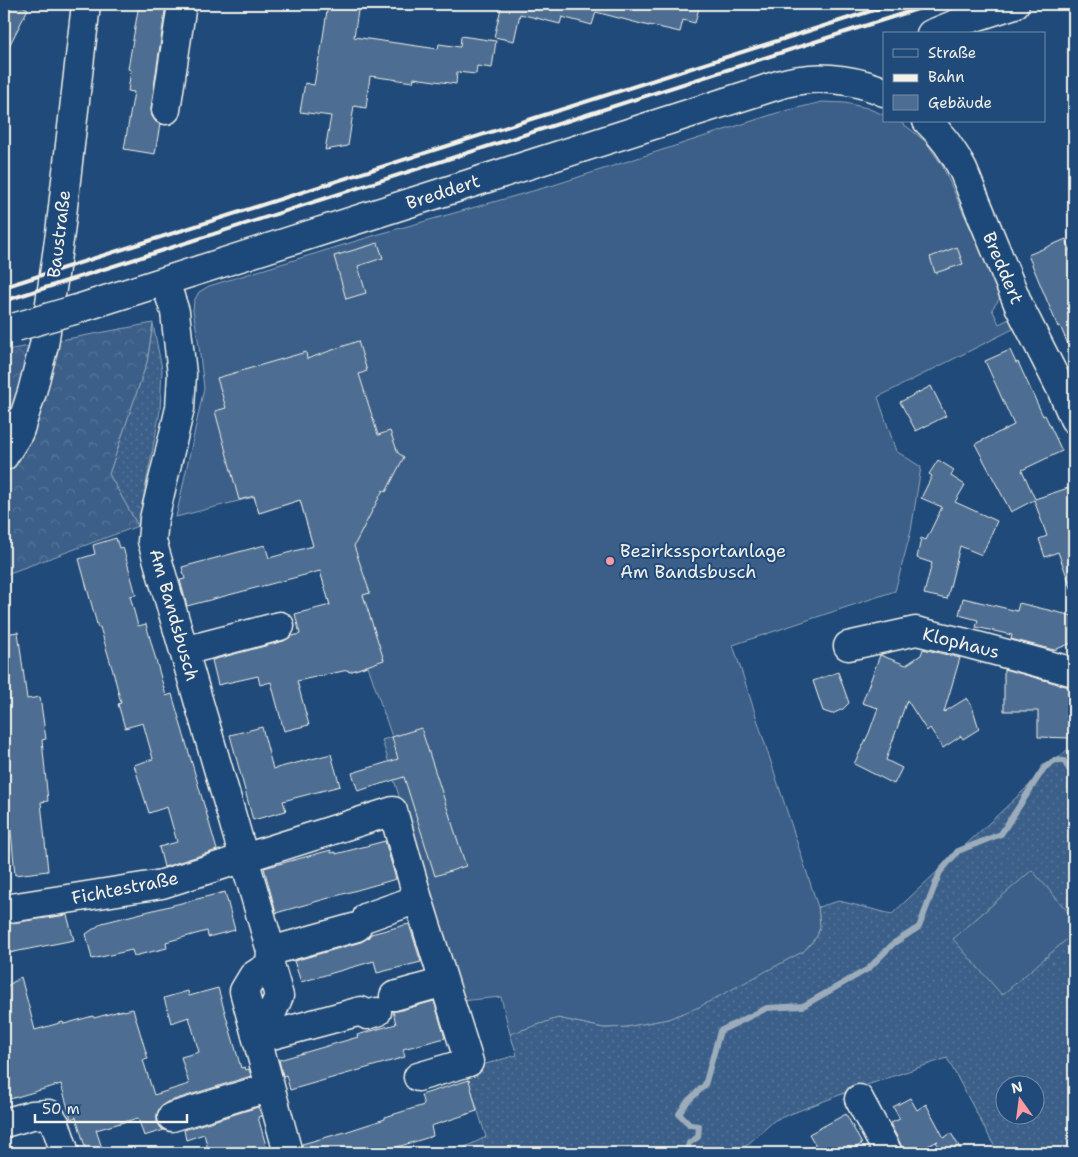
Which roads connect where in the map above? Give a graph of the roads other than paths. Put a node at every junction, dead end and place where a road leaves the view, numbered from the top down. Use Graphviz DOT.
graph roads {
  1 [pos="86,4"];
  2 [pos="182,4"];
  3 [pos="1016,4"];
  4 [pos="937,32"];
  5 [pos="882,87"];
  6 [pos="166,110"];
  7 [pos="928,122"];
  8 [pos="165,281"];
  9 [pos="10,330"];
  10 [pos="1074,419"];
  11 [pos="4,456"];
  12 [pos="280,626"];
  13 [pos="848,646"];
  14 [pos="184,651"];
  15 [pos="1074,672"];
  16 [pos="244,857"];
  17 [pos="418,899"];
  18 [pos="4,909"];
  19 [pos="270,958"];
  20 [pos="444,982"];
  21 [pos="255,1031"];
  22 [pos="418,1077"];
  23 [pos="270,1087"];
  24 [pos="859,1099"];
  25 [pos="172,1117"];
  26 [pos="4,1123"];
  27 [pos="65,1153"];
  28 [pos="288,1153"];
  29 [pos="888,1153"];
  1 -- 11 [label="street, Baustraße"];
  2 -- 6 [label="street"];
  3 -- 4 [label="street"];
  5 -- 8 [label="street, Breddert"];
  7 -- 10 [label="street, Breddert"];
  8 -- 9 [label="street, Breddert, bridge"];
  8 -- 14 [label="street, Am Bandsbusch"];
  12 -- 14 [label="street"];
  13 -- 15 [label="street, Klophaus"];
  14 -- 16 [label="street, Am Bandsbusch"];
  16 -- 17 [label="street"];
  16 -- 18 [label="street, Fichtestraße"];
  16 -- 19 [label="street, Am Bandsbusch"];
  17 -- 19 [label="street"];
  17 -- 20 [label="street"];
  19 -- 21 [label="street"];
  20 -- 21 [label="street"];
  20 -- 22 [label="street"];
  21 -- 23 [label="street"];
  23 -- 25 [label="street"];
  23 -- 28 [label="street"];
  24 -- 29 [label="street"];
  26 -- 27 [label="street"];
}
